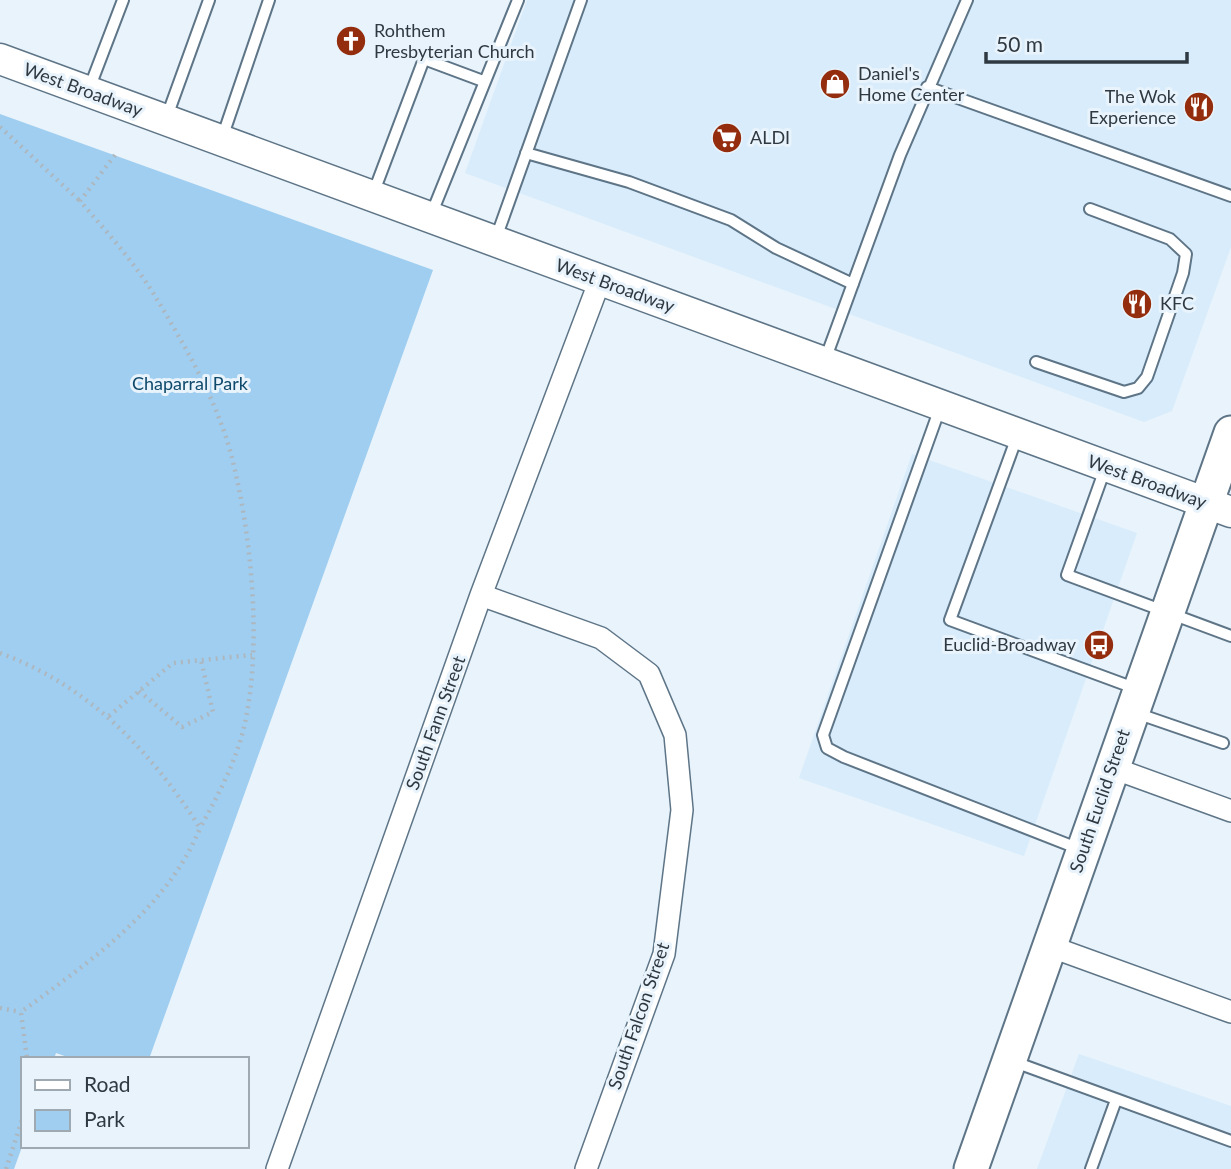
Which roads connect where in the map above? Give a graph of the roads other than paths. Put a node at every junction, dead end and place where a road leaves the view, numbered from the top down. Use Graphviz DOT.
graph roads {
  1 [pos="122,0"];
  2 [pos="209,0"];
  3 [pos="269,0"];
  4 [pos="518,0"];
  5 [pos="581,0"];
  6 [pos="967,0"];
  7 [pos="0,59"];
  8 [pos="483,81"];
  9 [pos="927,87"];
  10 [pos="88,91"];
  11 [pos="165,120"];
  12 [pos="221,140"];
  13 [pos="526,153"];
  14 [pos="372,196"];
  15 [pos="1231,196"];
  16 [pos="1090,209"];
  17 [pos="430,218"];
  18 [pos="495,241"];
  19 [pos="600,280"];
  20 [pos="853,284"];
  21 [pos="824,362"];
  22 [pos="1036,362"];
  23 [pos="941,406"];
  24 [pos="1231,433"];
  25 [pos="1018,434"];
  26 [pos="1106,466"];
  27 [pos="1218,507"];
  28 [pos="481,595"];
  29 [pos="1166,612"];
  30 [pos="1231,636"];
  31 [pos="1135,700"];
  32 [pos="1223,743"];
  33 [pos="1111,767"];
  34 [pos="1231,811"];
  35 [pos="1082,850"];
  36 [pos="1048,946"];
  37 [pos="1231,1012"];
  38 [pos="1009,1060"];
  39 [pos="1116,1100"];
  40 [pos="1231,1141"];
  41 [pos="277,1169"];
  42 [pos="586,1169"];
  43 [pos="971,1169"];
  44 [pos="1091,1169"];
  1 -- 10 [label="lane"];
  2 -- 11 [label="lane"];
  3 -- 12 [label="lane"];
  4 -- 8 [label="lane"];
  5 -- 13 [label="lane"];
  6 -- 9 [label="lane"];
  7 -- 10 [label="main road, West Broadway"];
  8 -- 14 [label="lane"];
  8 -- 17 [label="lane"];
  9 -- 15 [label="lane"];
  9 -- 20 [label="lane"];
  10 -- 11 [label="main road, West Broadway"];
  11 -- 12 [label="main road, West Broadway"];
  12 -- 14 [label="main road, West Broadway"];
  13 -- 18 [label="lane"];
  13 -- 20 [label="lane"];
  14 -- 17 [label="main road, West Broadway"];
  16 -- 22 [label="lane"];
  17 -- 18 [label="main road, West Broadway"];
  18 -- 19 [label="main road, West Broadway"];
  19 -- 21 [label="main road, West Broadway"];
  19 -- 28 [label="street, South Fann Street"];
  20 -- 21 [label="lane"];
  21 -- 23 [label="main road, West Broadway"];
  23 -- 25 [label="main road, West Broadway"];
  23 -- 35 [label="lane"];
  24 -- 27 [label="main road, South Euclid Street"];
  25 -- 26 [label="main road, West Broadway"];
  25 -- 31 [label="lane"];
  26 -- 27 [label="main road, West Broadway"];
  26 -- 29 [label="lane"];
  27 -- 29 [label="main road, South Euclid Street"];
  28 -- 41 [label="street, South Fann Street"];
  28 -- 42 [label="street, South Falcon Street"];
  29 -- 30 [label="lane"];
  29 -- 31 [label="main road, South Euclid Street"];
  31 -- 32 [label="lane"];
  31 -- 33 [label="main road, South Euclid Street"];
  33 -- 34 [label="street"];
  33 -- 35 [label="main road, South Euclid Street"];
  35 -- 36 [label="main road, South Euclid Street"];
  36 -- 37 [label="street"];
  36 -- 38 [label="main road, South Euclid Street"];
  38 -- 39 [label="lane"];
  38 -- 43 [label="main road, South Euclid Street"];
  39 -- 40 [label="lane"];
  39 -- 44 [label="lane"];
}
